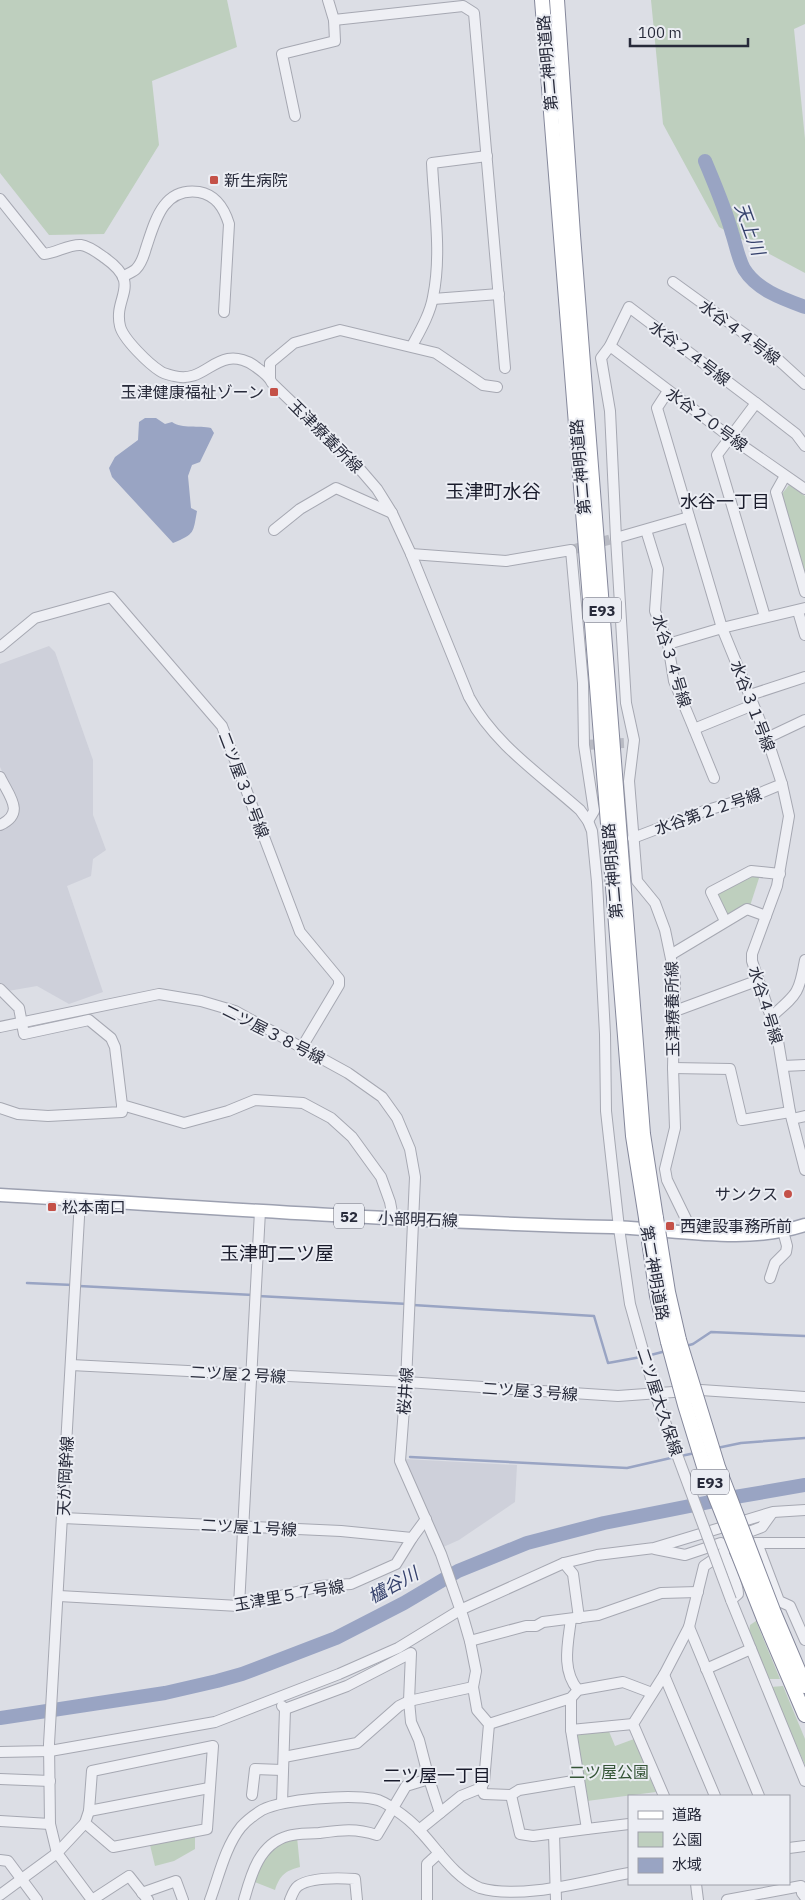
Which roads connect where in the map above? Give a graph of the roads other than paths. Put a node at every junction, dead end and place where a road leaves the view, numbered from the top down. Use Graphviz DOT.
graph roads {
  1 [pos="328,0"];
  2 [pos="542,0"];
  3 [pos="556,0"];
  4 [pos="334,20"];
  5 [pos="295,116"];
  6 [pos="487,156"];
  7 [pos="0,199"];
  8 [pos="123,277"];
  9 [pos="673,282"];
  10 [pos="499,294"];
  11 [pos="433,299"];
  12 [pos="224,312"];
  13 [pos="412,346"];
  14 [pos="610,346"];
  15 [pos="505,368"];
  16 [pos="270,378"];
  17 [pos="805,384"];
  18 [pos="497,387"];
  19 [pos="668,391"];
  20 [pos="756,403"];
  21 [pos="730,436"];
  22 [pos="805,446"];
  23 [pos="785,476"];
  24 [pos="805,489"];
  25 [pos="392,513"];
  26 [pos="689,517"];
  27 [pos="274,530"];
  28 [pos="646,530"];
  29 [pos="616,538"];
  30 [pos="411,554"];
  31 [pos="805,592"];
  32 [pos="801,610"];
  33 [pos="765,617"];
  34 [pos="722,628"];
  35 [pos="805,635"];
  36 [pos="668,644"];
  37 [pos="0,647"];
  38 [pos="805,677"];
  39 [pos="751,700"];
  40 [pos="805,720"];
  41 [pos="694,729"];
  42 [pos="767,738"];
  43 [pos="629,742"];
  44 [pos="0,777"];
  45 [pos="714,778"];
  46 [pos="782,784"];
  47 [pos="588,821"];
  48 [pos="0,825"];
  49 [pos="634,838"];
  50 [pos="780,874"];
  51 [pos="766,916"];
  52 [pos="725,921"];
  53 [pos="672,954"];
  54 [pos="805,960"];
  55 [pos="759,980"];
  56 [pos="803,984"];
  57 [pos="0,989"];
  58 [pos="800,996"];
  59 [pos="675,1011"];
  60 [pos="772,1016"];
  61 [pos="22,1022"];
  62 [pos="0,1027"];
  63 [pos="302,1048"];
  64 [pos="805,1065"];
  65 [pos="783,1066"];
  66 [pos="673,1068"];
  67 [pos="122,1104"];
  68 [pos="0,1108"];
  69 [pos="791,1115"];
  70 [pos="805,1116"];
  71 [pos="805,1170"];
  72 [pos="0,1195"];
  73 [pos="80,1200"];
  74 [pos="260,1211"];
  75 [pos="393,1218"];
  76 [pos="651,1218"];
  77 [pos="414,1220"];
  78 [pos="805,1225"];
  79 [pos="619,1228"];
  80 [pos="783,1231"];
  81 [pos="685,1232"];
  82 [pos="770,1278"];
  83 [pos="71,1365"];
  84 [pos="251,1375"];
  85 [pos="406,1382"];
  86 [pos="655,1393"];
  87 [pos="805,1397"];
  88 [pos="805,1510"];
  89 [pos="773,1512"];
  90 [pos="63,1518"];
  91 [pos="426,1519"];
  92 [pos="243,1526"];
  93 [pos="412,1538"];
  94 [pos="756,1543"];
  95 [pos="805,1543"];
  96 [pos="654,1548"];
  97 [pos="724,1548"];
  98 [pos="564,1562"];
  99 [pos="698,1592"];
  100 [pos="58,1596"];
  101 [pos="731,1600"];
  102 [pos="239,1606"];
  103 [pos="459,1607"];
  104 [pos="769,1616"];
  105 [pos="575,1619"];
  106 [pos="689,1627"];
  107 [pos="805,1640"];
  108 [pos="470,1641"];
  109 [pos="751,1649"];
  110 [pos="706,1668"];
  111 [pos="664,1675"];
  112 [pos="805,1686"];
  113 [pos="473,1687"];
  114 [pos="578,1690"];
  115 [pos="652,1693"];
  116 [pos="570,1698"];
  117 [pos="275,1699"];
  118 [pos="409,1701"];
  119 [pos="285,1710"];
  120 [pos="805,1715"];
  121 [pos="489,1724"];
  122 [pos="633,1724"];
  123 [pos="571,1730"];
  124 [pos="50,1748"];
  125 [pos="0,1752"];
  126 [pos="284,1757"];
  127 [pos="282,1770"];
  128 [pos="429,1778"];
  129 [pos="0,1779"];
  130 [pos="579,1780"];
  131 [pos="50,1781"];
  132 [pos="805,1781"];
  133 [pos="209,1788"];
  134 [pos="481,1788"];
  135 [pos="511,1794"];
  136 [pos="252,1795"];
  137 [pos="664,1795"];
  138 [pos="715,1795"];
  139 [pos="759,1795"];
  140 [pos="282,1803"];
  141 [pos="393,1808"];
  142 [pos="89,1811"];
  143 [pos="440,1813"];
  144 [pos="0,1821"];
  145 [pos="85,1823"];
  146 [pos="50,1824"];
  147 [pos="628,1824"];
  148 [pos="586,1829"];
  149 [pos="419,1830"];
  150 [pos="554,1834"];
  151 [pos="805,1846"];
  152 [pos="790,1848"];
  153 [pos="57,1853"];
  154 [pos="439,1853"];
  155 [pos="0,1860"];
  156 [pos="628,1873"];
  157 [pos="21,1879"];
  158 [pos="696,1885"];
  159 [pos="556,1888"];
  160 [pos="0,1895"];
  161 [pos="145,1896"];
  162 [pos="805,1897"];
  163 [pos="748,1898"];
  164 [pos="37,1900"];
  165 [pos="92,1900"];
  166 [pos="183,1900"];
  167 [pos="210,1900"];
  168 [pos="244,1900"];
  169 [pos="290,1900"];
  170 [pos="357,1900"];
  171 [pos="427,1900"];
  172 [pos="556,1900"];
  173 [pos="698,1900"];
  174 [pos="727,1900"];
  1 -- 4 [label="street"];
  2 -- 76 [label="highway, 第二神明道路 / E93"];
  3 -- 76 [label="highway, 第二神明道路 / E93"];
  4 -- 5 [label="street"];
  4 -- 6 [label="street"];
  6 -- 10 [label="street"];
  6 -- 11 [label="street"];
  7 -- 8 [label="street"];
  8 -- 12 [label="street"];
  8 -- 16 [label="street, 玉津療養所線"];
  9 -- 17 [label="street, 水谷４４号線"];
  10 -- 11 [label="street"];
  10 -- 15 [label="street"];
  11 -- 13 [label="street"];
  13 -- 16 [label="street"];
  13 -- 18 [label="street"];
  14 -- 19 [label="street, 水谷２０号線"];
  14 -- 20 [label="street, 水谷２４号線"];
  14 -- 29 [label="street, 水谷２４号線"];
  16 -- 25 [label="street, 玉津療養所線"];
  19 -- 21 [label="street, 水谷２０号線"];
  19 -- 26 [label="street, 水谷３１号線"];
  20 -- 21 [label="street"];
  20 -- 22 [label="street"];
  21 -- 23 [label="street, 水谷２０号線"];
  21 -- 33 [label="street"];
  23 -- 24 [label="street, 水谷２０号線"];
  23 -- 31 [label="street"];
  25 -- 27 [label="street"];
  25 -- 30 [label="street, 玉津療養所線"];
  26 -- 28 [label="street"];
  26 -- 34 [label="street, 水谷３１号線"];
  28 -- 29 [label="street"];
  28 -- 36 [label="street, 水谷３４号線"];
  29 -- 43 [label="street, 水谷２４号線"];
  30 -- 47 [label="street, 玉津療養所線"];
  30 -- 47 [label="street, 玉津療養所線"];
  32 -- 33 [label="street"];
  32 -- 35 [label="street"];
  33 -- 34 [label="street"];
  34 -- 36 [label="street"];
  34 -- 39 [label="street, 水谷３１号線"];
  36 -- 41 [label="street, 水谷３４号線"];
  37 -- 63 [label="street, 二ツ屋３９号線"];
  38 -- 39 [label="street, 水谷３４号線"];
  39 -- 41 [label="street, 水谷３４号線"];
  39 -- 42 [label="street, 水谷３１号線"];
  40 -- 42 [label="street"];
  41 -- 45 [label="street"];
  42 -- 46 [label="street, 水谷３１号線"];
  43 -- 49 [label="street, 玉津療養所線"];
  44 -- 48 [label="street"];
  46 -- 49 [label="street, 水谷第２２号線"];
  46 -- 50 [label="street, 水谷４号線"];
  47 -- 79 [label="street, 玉津療養所線"];
  49 -- 53 [label="street, 玉津療養所線"];
  50 -- 51 [label="street, 水谷４号線"];
  50 -- 52 [label="street"];
  51 -- 52 [label="street"];
  51 -- 55 [label="street, 水谷４号線"];
  52 -- 53 [label="street"];
  53 -- 59 [label="street, 玉津療養所線"];
  54 -- 56 [label="street"];
  55 -- 59 [label="street"];
  55 -- 60 [label="street, 水谷４号線"];
  56 -- 58 [label="street"];
  57 -- 61 [label="street"];
  58 -- 60 [label="street"];
  59 -- 66 [label="street, 玉津療養所線"];
  60 -- 65 [label="street, 水谷４号線"];
  61 -- 62 [label="street, 二ツ屋３８号線"];
  61 -- 63 [label="street, 二ツ屋３８号線"];
  61 -- 67 [label="street"];
  63 -- 77 [label="street, 二ツ屋３８号線"];
  64 -- 65 [label="street"];
  65 -- 69 [label="street, 水谷４号線"];
  66 -- 69 [label="street"];
  66 -- 81 [label="street, 玉津療養所線"];
  67 -- 68 [label="street"];
  67 -- 75 [label="street"];
  69 -- 70 [label="street"];
  69 -- 71 [label="street, 水谷４号線"];
  72 -- 73 [label="main road, 小部明石線 / 52"];
  73 -- 74 [label="main road, 小部明石線 / 52"];
  73 -- 83 [label="street, 天が岡幹線"];
  74 -- 75 [label="main road, 小部明石線 / 52"];
  74 -- 84 [label="street"];
  75 -- 77 [label="main road, 小部明石線 / 52"];
  76 -- 104 [label="highway, 第二神明道路 / E93, bridge"];
  77 -- 79 [label="main road, 小部明石線 / 52"];
  77 -- 85 [label="street, 桜井線"];
  78 -- 80 [label="main road, 小部明石線 / 52"];
  79 -- 81 [label="main road, 小部明石線 / 52"];
  79 -- 86 [label="street, 二ツ屋大久保線"];
  80 -- 81 [label="main road, 小部明石線 / 52"];
  80 -- 82 [label="street"];
  83 -- 84 [label="street, 二ツ屋２号線"];
  83 -- 90 [label="street, 天が岡幹線"];
  84 -- 85 [label="street, 二ツ屋２号線"];
  84 -- 92 [label="street"];
  85 -- 86 [label="street, 二ツ屋３号線"];
  85 -- 91 [label="street, 桜井線"];
  86 -- 87 [label="street, 二ツ屋３号線"];
  86 -- 101 [label="street, 二ツ屋大久保線, bridge"];
  88 -- 89 [label="street"];
  89 -- 96 [label="street"];
  89 -- 97 [label="street"];
  90 -- 92 [label="street, 二ツ屋１号線"];
  90 -- 100 [label="street, 天が岡幹線"];
  91 -- 93 [label="street"];
  91 -- 103 [label="street, 桜井線"];
  92 -- 93 [label="street, 二ツ屋１号線"];
  92 -- 102 [label="street"];
  93 -- 102 [label="street, 玉津里５７号線"];
  94 -- 95 [label="street"];
  94 -- 97 [label="street"];
  94 -- 107 [label="street"];
  96 -- 97 [label="street"];
  96 -- 98 [label="street"];
  97 -- 99 [label="street"];
  97 -- 101 [label="street"];
  98 -- 103 [label="street"];
  98 -- 105 [label="street"];
  99 -- 105 [label="street"];
  99 -- 106 [label="street"];
  100 -- 102 [label="street, 玉津里５７号線"];
  100 -- 124 [label="street, 天が岡幹線"];
  101 -- 109 [label="street, 二ツ屋大久保線"];
  103 -- 108 [label="street, 桜井線"];
  103 -- 117 [label="street"];
  104 -- 112 [label="highway, 第二神明道路 / E93"];
  104 -- 120 [label="highway, 第二神明道路 / E93"];
  105 -- 108 [label="street"];
  105 -- 114 [label="street"];
  106 -- 110 [label="street"];
  106 -- 111 [label="street"];
  108 -- 113 [label="street, 桜井線"];
  109 -- 110 [label="street"];
  109 -- 132 [label="street, 二ツ屋大久保線"];
  110 -- 139 [label="street"];
  111 -- 115 [label="street"];
  111 -- 138 [label="street"];
  113 -- 118 [label="street"];
  113 -- 121 [label="street, 桜井線"];
  114 -- 115 [label="street"];
  114 -- 116 [label="street"];
  115 -- 122 [label="street"];
  116 -- 121 [label="street"];
  116 -- 123 [label="street"];
  117 -- 119 [label="street"];
  117 -- 124 [label="street"];
  118 -- 119 [label="street"];
  118 -- 126 [label="street"];
  118 -- 128 [label="street"];
  119 -- 126 [label="street"];
  121 -- 134 [label="street"];
  122 -- 123 [label="street"];
  122 -- 137 [label="street"];
  123 -- 130 [label="street"];
  124 -- 125 [label="street"];
  124 -- 131 [label="street, 天が岡幹線"];
  126 -- 127 [label="street"];
  127 -- 136 [label="street"];
  127 -- 140 [label="street"];
  128 -- 141 [label="street"];
  128 -- 143 [label="street"];
  129 -- 131 [label="street"];
  130 -- 135 [label="street"];
  130 -- 148 [label="street"];
  131 -- 146 [label="street, 天が岡幹線"];
  133 -- 142 [label="street"];
  133 -- 142 [label="street"];
  133 -- 145 [label="street"];
  134 -- 135 [label="street"];
  134 -- 143 [label="street"];
  135 -- 150 [label="street"];
  140 -- 141 [label="street"];
  140 -- 167 [label="street"];
  141 -- 149 [label="street"];
  141 -- 168 [label="street"];
  142 -- 145 [label="street"];
  143 -- 149 [label="street"];
  144 -- 146 [label="street"];
  145 -- 153 [label="street"];
  146 -- 153 [label="street, 天が岡幹線"];
  147 -- 148 [label="street"];
  148 -- 150 [label="street"];
  149 -- 154 [label="street"];
  150 -- 159 [label="street"];
  151 -- 152 [label="street"];
  153 -- 157 [label="street"];
  153 -- 165 [label="street"];
  154 -- 159 [label="street"];
  154 -- 171 [label="street"];
  155 -- 157 [label="street"];
  156 -- 159 [label="street"];
  157 -- 160 [label="street"];
  157 -- 164 [label="street"];
  158 -- 173 [label="street"];
  159 -- 172 [label="street"];
  161 -- 165 [label="street"];
  161 -- 166 [label="street"];
  162 -- 163 [label="street"];
  163 -- 174 [label="street"];
  169 -- 170 [label="street"];
}
